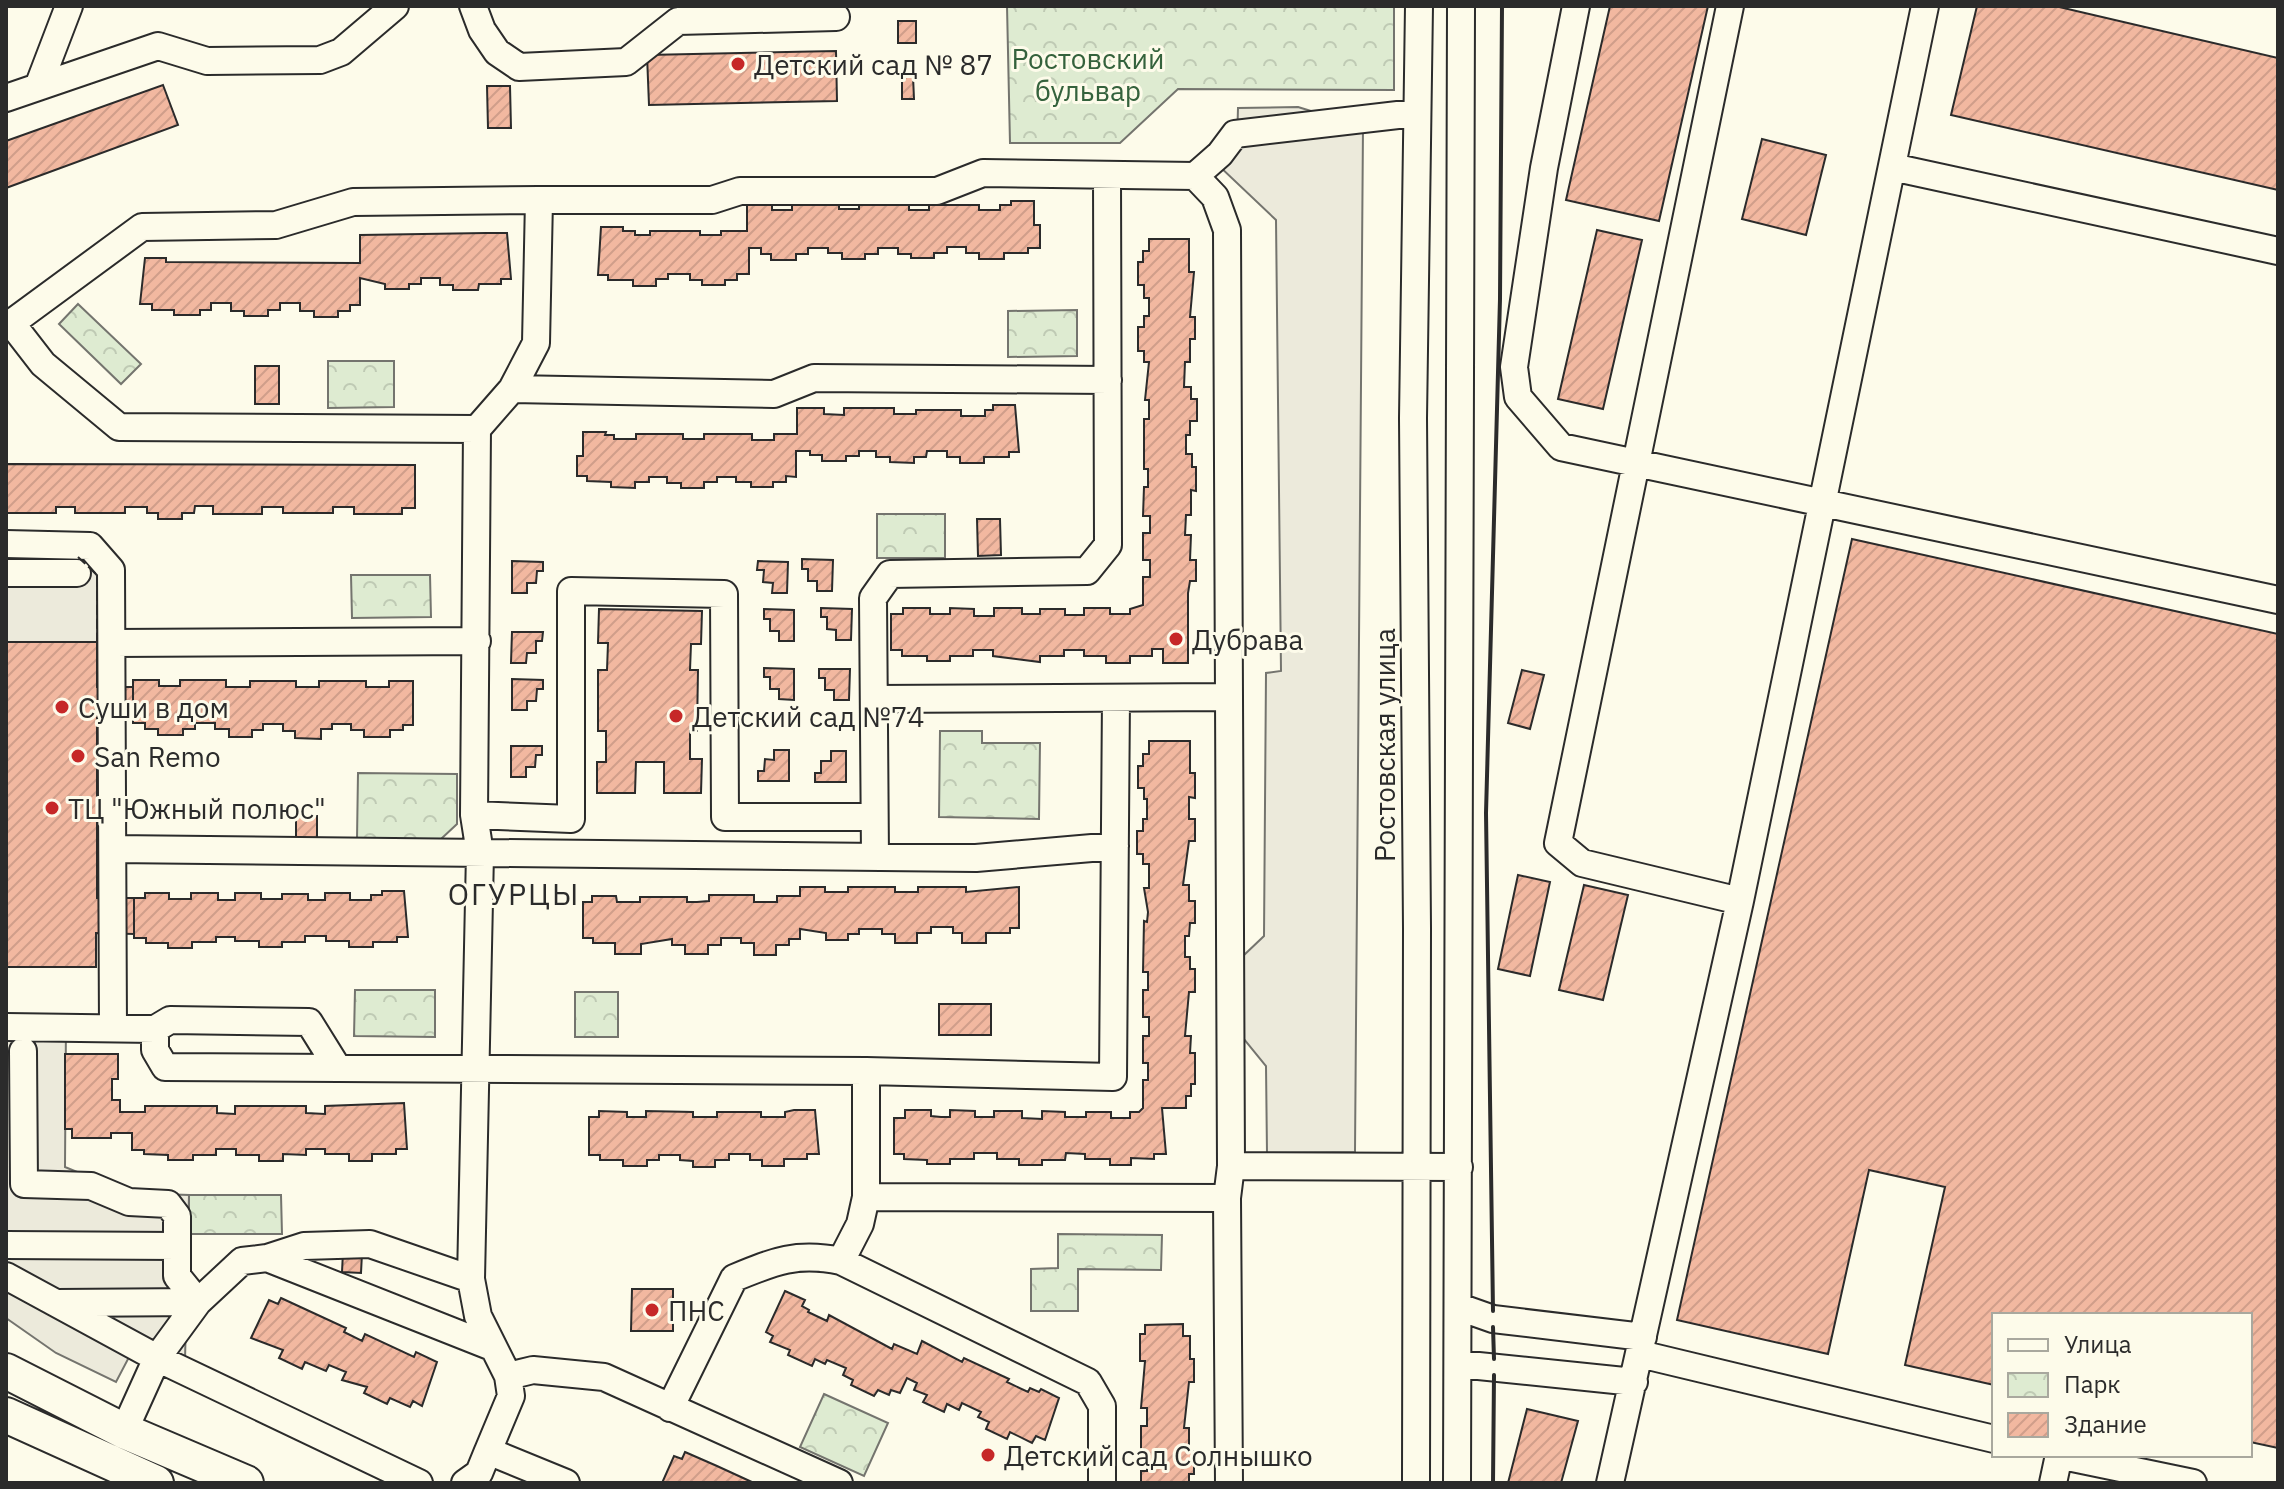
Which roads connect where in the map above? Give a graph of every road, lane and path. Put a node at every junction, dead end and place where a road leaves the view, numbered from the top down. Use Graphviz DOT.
graph roads {
  1 [pos="69,6"];
  2 [pos="395,6"];
  3 [pos="473,6"];
  4 [pos="1419,6"];
  5 [pos="1461,6"];
  6 [pos="1576,6"];
  7 [pos="1730,6"];
  8 [pos="1925,6"];
  9 [pos="836,17"];
  10 [pos="38,87"];
  11 [pos="6,98"];
  12 [pos="1415,113"];
  13 [pos="1892,167"];
  14 [pos="1107,176"];
  15 [pos="1195,176"];
  16 [pos="539,200"];
  17 [pos="2278,251"];
  18 [pos="9,326"];
  19 [pos="1108,380"];
  20 [pos="512,389"];
  21 [pos="477,429"];
  22 [pos="1636,461"];
  23 [pos="1824,502"];
  24 [pos="6,544"];
  25 [pos="6,573"];
  26 [pos="77,573"];
  27 [pos="2278,600"];
  28 [pos="477,641"];
  29 [pos="113,643"];
  30 [pos="1226,697"];
  31 [pos="1116,698"];
  32 [pos="874,699"];
  33 [pos="474,815"];
  34 [pos="874,817"];
  35 [pos="1115,846"];
  36 [pos="113,849"];
  37 [pos="480,853"];
  38 [pos="875,857"];
  39 [pos="1740,901"];
  40 [pos="6,1027"];
  41 [pos="113,1028"];
  42 [pos="155,1029"];
  43 [pos="23,1051"];
  44 [pos="337,1067"];
  45 [pos="475,1070"];
  46 [pos="866,1071"];
  47 [pos="1231,1166"];
  48 [pos="1417,1167"];
  49 [pos="1459,1167"];
  50 [pos="866,1197"];
  51 [pos="1227,1198"];
  52 [pos="6,1245"];
  53 [pos="177,1246"];
  54 [pos="267,1258"];
  55 [pos="841,1261"];
  56 [pos="6,1276"];
  57 [pos="471,1279"];
  58 [pos="198,1302"];
  59 [pos="52,1303"];
  60 [pos="1459,1307"];
  61 [pos="1642,1345"];
  62 [pos="492,1347"];
  63 [pos="157,1358"];
  64 [pos="1459,1364"];
  65 [pos="6,1371"];
  66 [pos="508,1376"];
  67 [pos="1634,1382"];
  68 [pos="670,1408"];
  69 [pos="6,1415"];
  70 [pos="124,1431"];
  71 [pos="1992,1438"];
  72 [pos="488,1451"];
  73 [pos="2058,1457"];
  74 [pos="2068,1457"];
  75 [pos="409,1481"];
  76 [pos="156,1483"];
  77 [pos="246,1483"];
  78 [pos="465,1483"];
  79 [pos="566,1483"];
  80 [pos="839,1483"];
  81 [pos="1102,1483"];
  82 [pos="1229,1483"];
  83 [pos="1416,1483"];
  84 [pos="1457,1483"];
  85 [pos="1610,1483"];
  86 [pos="2053,1483"];
  87 [pos="2193,1483"];
  1 -- 10 [label="street"];
  2 -- 10 [label="street"];
  3 -- 9 [label="street"];
  4 -- 12 [label="street, Ростовская улица"];
  5 -- 49 [label="street"];
  6 -- 22 [label="street"];
  7 -- 22 [label="street"];
  8 -- 13 [label="street"];
  10 -- 11 [label="street"];
  12 -- 15 [label="street"];
  12 -- 48 [label="street, Ростовская улица"];
  13 -- 17 [label="street"];
  13 -- 23 [label="street"];
  14 -- 15 [label="street"];
  14 -- 16 [label="street"];
  14 -- 19 [label="street"];
  15 -- 30 [label="street"];
  16 -- 18 [label="street"];
  16 -- 20 [label="street"];
  18 -- 21 [label="street"];
  19 -- 20 [label="street"];
  19 -- 32 [label="street"];
  20 -- 21 [label="street"];
  21 -- 28 [label="street"];
  22 -- 23 [label="street"];
  22 -- 39 [label="street"];
  23 -- 27 [label="street"];
  23 -- 39 [label="street"];
  24 -- 29 [label="street"];
  25 -- 26 [label="street"];
  28 -- 29 [label="street"];
  28 -- 33 [label="street"];
  29 -- 36 [label="street"];
  30 -- 31 [label="street"];
  30 -- 47 [label="street"];
  31 -- 32 [label="street"];
  31 -- 35 [label="street"];
  32 -- 34 [label="street"];
  33 -- 34 [label="street"];
  33 -- 37 [label="street"];
  34 -- 38 [label="street"];
  35 -- 38 [label="street"];
  35 -- 46 [label="street"];
  36 -- 37 [label="street"];
  36 -- 41 [label="street"];
  37 -- 38 [label="street"];
  37 -- 45 [label="street"];
  39 -- 61 [label="street"];
  40 -- 41 [label="street"];
  41 -- 42 [label="street"];
  42 -- 44 [label="street"];
  42 -- 44 [label="street"];
  43 -- 53 [label="street"];
  44 -- 45 [label="street"];
  45 -- 46 [label="street"];
  45 -- 57 [label="street"];
  46 -- 50 [label="street"];
  47 -- 48 [label="street"];
  47 -- 51 [label="street"];
  48 -- 49 [label="street"];
  48 -- 83 [label="street, Ростовская улица"];
  49 -- 60 [label="street"];
  50 -- 51 [label="street"];
  50 -- 55 [label="street"];
  51 -- 82 [label="street"];
  52 -- 53 [label="street"];
  53 -- 58 [label="street"];
  54 -- 57 [label="street"];
  54 -- 58 [label="street"];
  54 -- 62 [label="street"];
  55 -- 68 [label="street"];
  55 -- 81 [label="street"];
  56 -- 59 [label="street"];
  57 -- 62 [label="street"];
  58 -- 59 [label="street"];
  58 -- 63 [label="street"];
  59 -- 63 [label="street"];
  60 -- 61 [label="street"];
  60 -- 64 [label="street"];
  61 -- 67 [label="street"];
  61 -- 71 [label="street"];
  62 -- 66 [label="street"];
  63 -- 70 [label="street"];
  63 -- 75 [label="street"];
  64 -- 67 [label="street"];
  64 -- 84 [label="street"];
  65 -- 70 [label="main road"];
  66 -- 68 [label="street"];
  66 -- 72 [label="street"];
  67 -- 85 [label="street"];
  68 -- 80 [label="street"];
  69 -- 76 [label="main road"];
  70 -- 77 [label="main road"];
  72 -- 78 [label="street"];
  72 -- 79 [label="street"];
  73 -- 86 [label="street"];
  74 -- 87 [label="street"];
}
